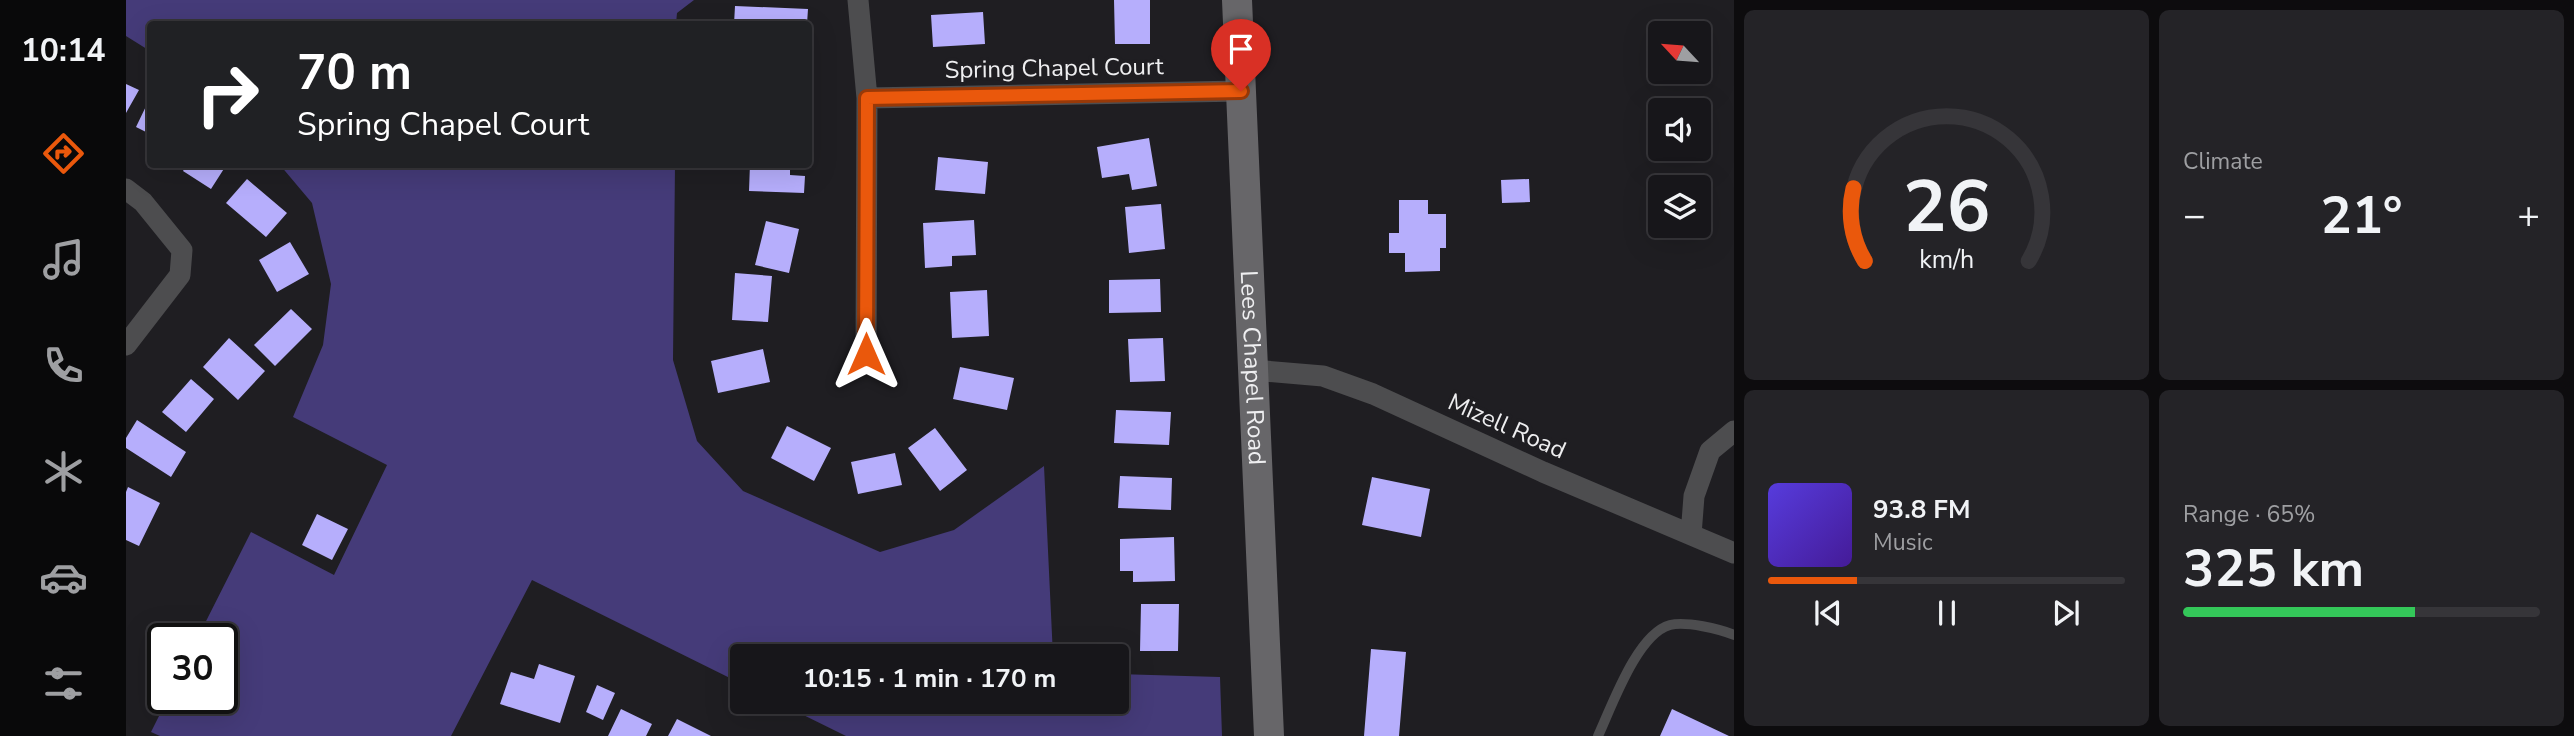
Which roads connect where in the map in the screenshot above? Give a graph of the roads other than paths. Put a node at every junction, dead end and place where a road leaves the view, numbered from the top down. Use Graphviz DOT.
graph roads {
  1 [pos="858,0"];
  2 [pos="1237,0"];
  3 [pos="1241,91"];
  4 [pos="867,98"];
  5 [pos="126,189"];
  6 [pos="126,345"];
  7 [pos="866,354"];
  8 [pos="1253,369"];
  9 [pos="1734,431"];
  10 [pos="1691,535"];
  11 [pos="1734,553"];
  12 [pos="1734,635"];
  13 [pos="1269,736"];
  14 [pos="1598,736"];
  1 -- 4 [label="street"];
  2 -- 3 [label="main road, Lees Chapel Road"];
  3 -- 4 [label="street, Spring Chapel Court"];
  3 -- 8 [label="main road, Lees Chapel Road"];
  4 -- 7 [label="street"];
  5 -- 6 [label="street"];
  8 -- 10 [label="street, Mizell Road"];
  8 -- 13 [label="main road, Lees Chapel Road"];
  9 -- 10 [label="street"];
  10 -- 11 [label="street, Mizell Road"];
  12 -- 14 [label="lane"];
}
